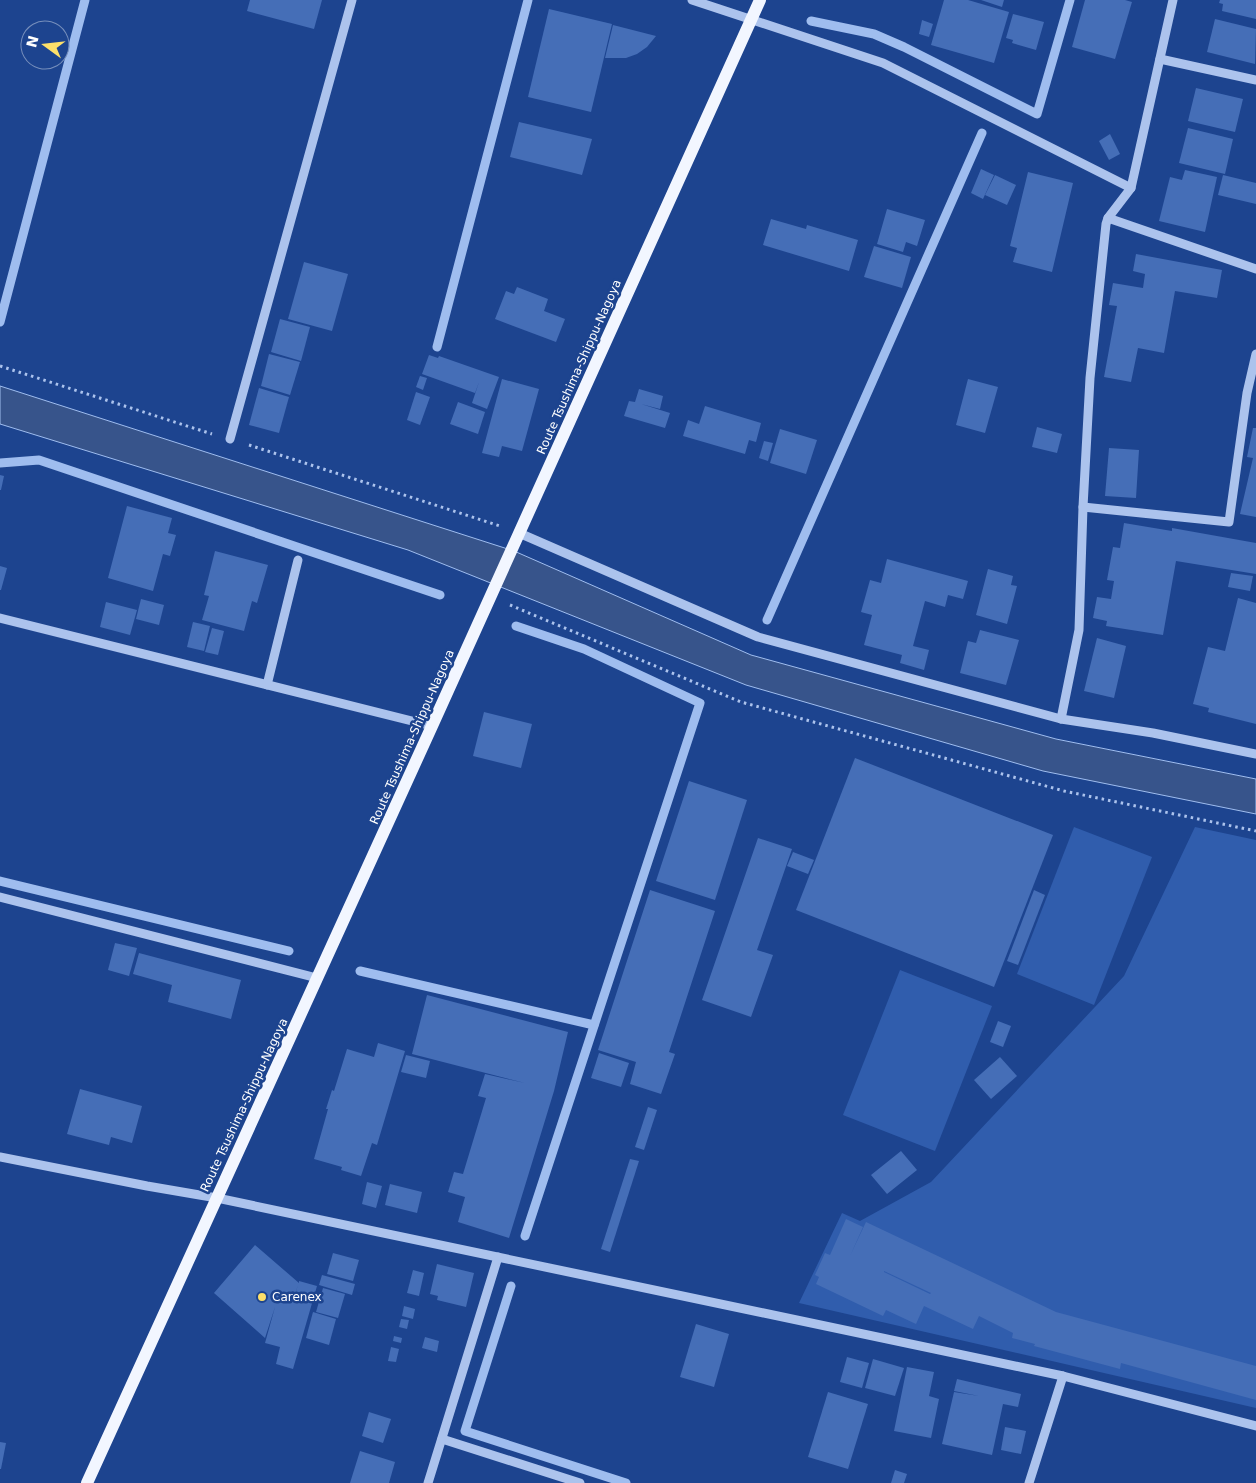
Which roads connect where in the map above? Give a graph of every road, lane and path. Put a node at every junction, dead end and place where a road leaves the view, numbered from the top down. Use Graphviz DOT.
graph roads {
  1 [pos="352,0"];
  2 [pos="692,0"];
  3 [pos="760,0"];
  4 [pos="1173,0"];
  5 [pos="751,19"];
  6 [pos="1160,59"];
  7 [pos="1256,80"];
  8 [pos="1131,188"];
  9 [pos="1108,218"];
  10 [pos="1256,269"];
  11 [pos="1256,354"];
  12 [pos="0,366"];
  13 [pos="230,439"];
  14 [pos="1083,507"];
  15 [pos="518,537"];
  16 [pos="298,560"];
  17 [pos="491,594"];
  18 [pos="0,618"];
  19 [pos="266,685"];
  20 [pos="1061,719"];
  21 [pos="432,726"];
  22 [pos="1256,754"];
  23 [pos="1256,831"];
  24 [pos="0,897"];
  25 [pos="317,978"];
  26 [pos="0,1157"];
  27 [pos="216,1198"];
  28 [pos="498,1257"];
  29 [pos="1063,1376"];
  30 [pos="1256,1426"];
  31 [pos="442,1439"];
  32 [pos="87,1483"];
  33 [pos="428,1483"];
  34 [pos="580,1483"];
  35 [pos="1029,1483"];
  1 -- 13 [label="street"];
  2 -- 5 [label="street"];
  3 -- 5 [label="main road, Route Tsushima-Shippu-Nagoya"];
  4 -- 6 [label="street"];
  5 -- 8 [label="street"];
  5 -- 15 [label="main road, Route Tsushima-Shippu-Nagoya"];
  6 -- 7 [label="street"];
  6 -- 8 [label="street"];
  8 -- 9 [label="street"];
  9 -- 10 [label="street"];
  9 -- 14 [label="street"];
  11 -- 14 [label="street"];
  12 -- 13 [label="path"];
  13 -- 15 [label="path"];
  14 -- 20 [label="street"];
  15 -- 17 [label="main road, Route Tsushima-Shippu-Nagoya"];
  15 -- 20 [label="street"];
  16 -- 19 [label="street"];
  17 -- 21 [label="main road, Route Tsushima-Shippu-Nagoya"];
  17 -- 23 [label="path"];
  18 -- 19 [label="street"];
  19 -- 21 [label="street"];
  20 -- 22 [label="street"];
  21 -- 25 [label="main road, Route Tsushima-Shippu-Nagoya"];
  24 -- 25 [label="street"];
  25 -- 27 [label="main road, Route Tsushima-Shippu-Nagoya"];
  26 -- 27 [label="street"];
  27 -- 28 [label="street"];
  27 -- 32 [label="main road, Route Tsushima-Shippu-Nagoya"];
  28 -- 29 [label="street"];
  28 -- 31 [label="street"];
  29 -- 30 [label="street"];
  29 -- 35 [label="street"];
  31 -- 33 [label="street"];
  31 -- 34 [label="street"];
}
